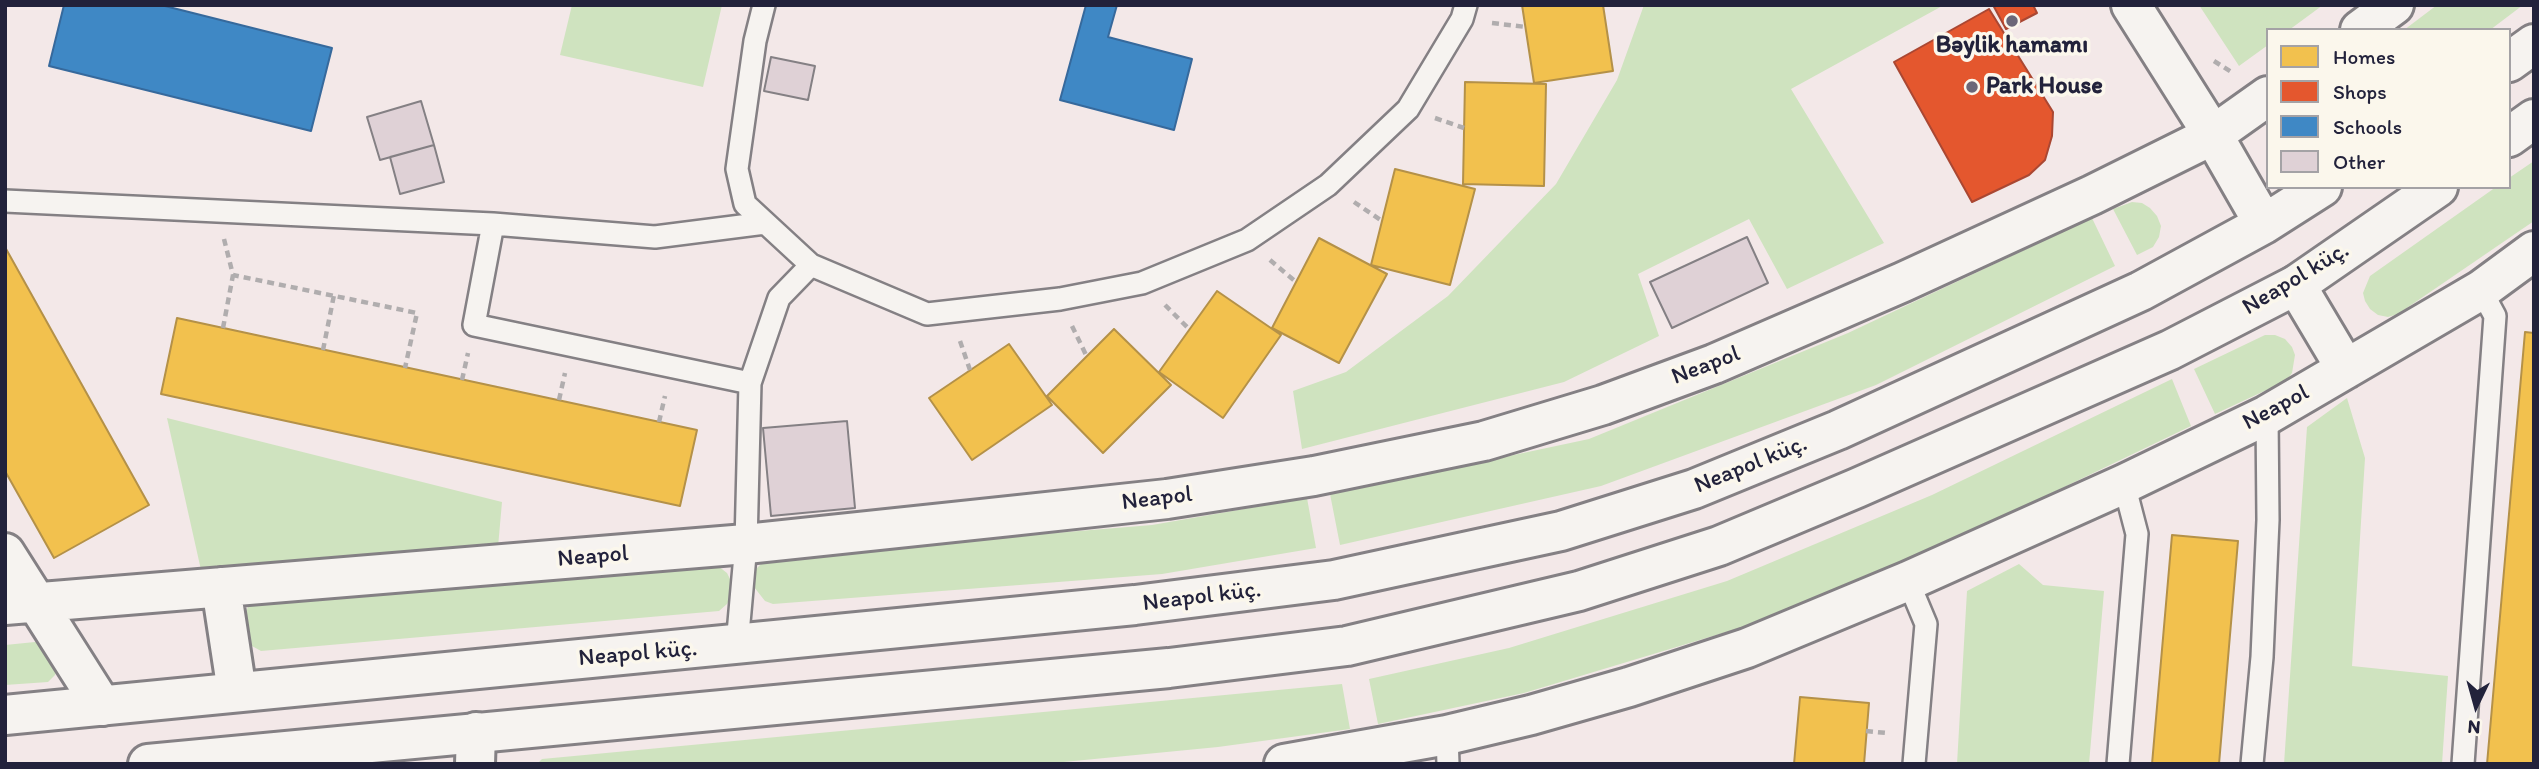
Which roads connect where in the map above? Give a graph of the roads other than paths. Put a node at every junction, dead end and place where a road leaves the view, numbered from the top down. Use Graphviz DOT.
graph roads {
  1 [pos="764,5"];
  2 [pos="1466,5"];
  3 [pos="2131,5"];
  4 [pos="2394,5"];
  5 [pos="2363,28"];
  6 [pos="2534,44"];
  7 [pos="2511,61"];
  8 [pos="2266,97"];
  9 [pos="2534,119"];
  10 [pos="2213,135"];
  11 [pos="2511,136"];
  12 [pos="2319,189"];
  13 [pos="2435,189"];
  14 [pos="5,201"];
  15 [pos="765,223"];
  16 [pos="493,224"];
  17 [pos="2264,225"];
  18 [pos="2534,251"];
  19 [pos="811,265"];
  20 [pos="2296,285"];
  21 [pos="2481,290"];
  22 [pos="2346,369"];
  23 [pos="750,383"];
  24 [pos="2267,415"];
  25 [pos="2124,484"];
  26 [pos="746,544"];
  27 [pos="5,553"];
  28 [pos="1908,581"];
  29 [pos="220,587"];
  30 [pos="21,604"];
  31 [pos="737,645"];
  32 [pos="237,692"];
  33 [pos="102,706"];
  34 [pos="5,715"];
  35 [pos="476,748"];
  36 [pos="1448,750"];
  37 [pos="148,764"];
  38 [pos="1284,764"];
  39 [pos="1914,764"];
  40 [pos="2118,764"];
  41 [pos="2252,764"];
  42 [pos="2463,764"];
  1 -- 15 [label="lane"];
  2 -- 19 [label="lane"];
  3 -- 10 [label="main road"];
  4 -- 5 [label="main road"];
  6 -- 7 [label="main road"];
  8 -- 10 [label="main road, Neapol"];
  9 -- 11 [label="main road"];
  10 -- 17 [label="main road"];
  10 -- 26 [label="main road, Neapol"];
  12 -- 17 [label="main road, Neapol küç."];
  13 -- 20 [label="main road, Neapol küç."];
  14 -- 16 [label="lane"];
  15 -- 16 [label="lane"];
  15 -- 19 [label="lane"];
  16 -- 23 [label="lane"];
  17 -- 31 [label="main road, Neapol küç."];
  18 -- 21 [label="main road, Neapol"];
  19 -- 23 [label="lane"];
  20 -- 22 [label="main road"];
  20 -- 35 [label="main road, Neapol küç."];
  21 -- 22 [label="main road, Neapol"];
  21 -- 42 [label="lane"];
  22 -- 24 [label="main road, Neapol"];
  23 -- 26 [label="lane"];
  24 -- 25 [label="main road, Neapol"];
  24 -- 41 [label="lane"];
  25 -- 28 [label="main road, Neapol"];
  25 -- 40 [label="lane"];
  26 -- 29 [label="main road, Neapol"];
  26 -- 31 [label="lane"];
  27 -- 30 [label="main road"];
  28 -- 36 [label="main road, Neapol"];
  28 -- 39 [label="lane"];
  29 -- 30 [label="main road, Neapol"];
  29 -- 32 [label="main road"];
  30 -- 33 [label="main road"];
  31 -- 32 [label="main road, Neapol küç."];
  32 -- 33 [label="main road, Neapol küç."];
  33 -- 34 [label="main road, Neapol küç."];
  35 -- 37 [label="main road, Neapol küç."];
  36 -- 38 [label="main road, Neapol"];
}
